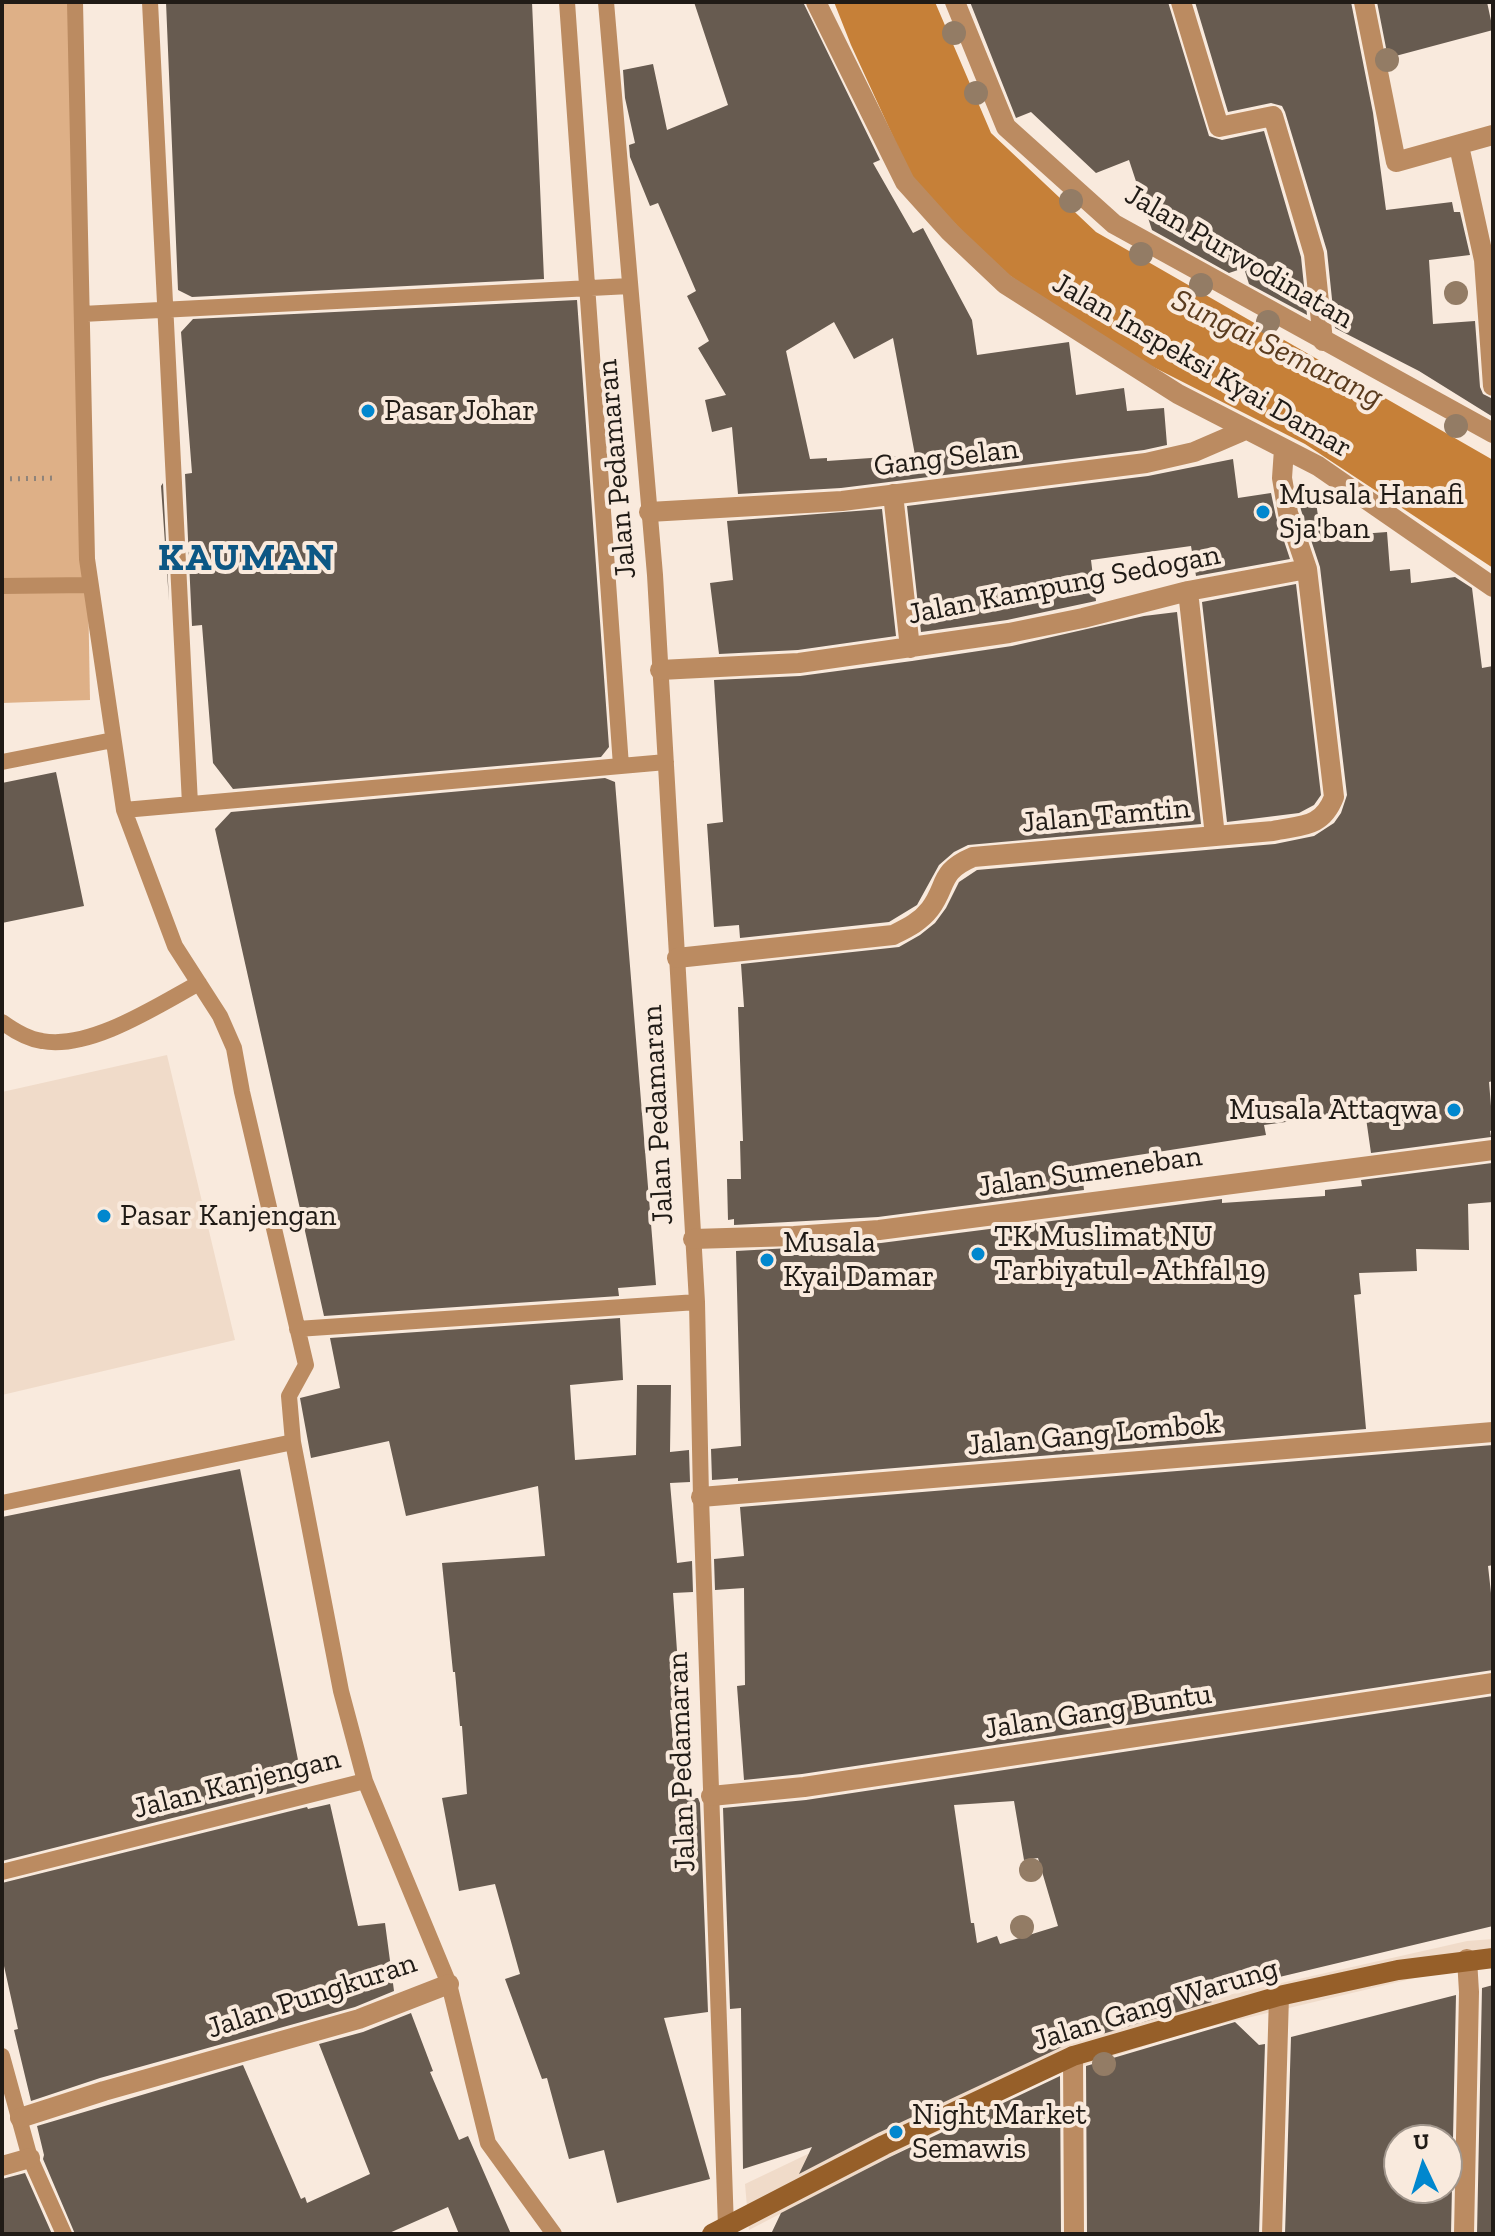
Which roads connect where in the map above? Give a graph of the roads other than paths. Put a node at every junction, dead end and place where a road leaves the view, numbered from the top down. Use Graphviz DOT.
graph roads {
  1 [pos="75,2"];
  2 [pos="150,2"];
  3 [pos="567,2"];
  4 [pos="606,2"];
  5 [pos="816,2"];
  6 [pos="955,2"];
  7 [pos="1181,2"];
  8 [pos="1364,2"];
  9 [pos="1493,135"];
  10 [pos="1459,146"];
  11 [pos="630,286"];
  12 [pos="587,288"];
  13 [pos="165,310"];
  14 [pos="82,314"];
  15 [pos="1323,341"];
  16 [pos="1493,386"];
  17 [pos="1245,430"];
  18 [pos="1493,433"];
  19 [pos="1284,449"];
  20 [pos="893,494"];
  21 [pos="649,512"];
  22 [pos="1307,569"];
  23 [pos="90,585"];
  24 [pos="2,586"];
  25 [pos="1493,587"];
  26 [pos="1188,591"];
  27 [pos="910,648"];
  28 [pos="660,670"];
  29 [pos="113,740"];
  30 [pos="2,762"];
  31 [pos="666,762"];
  32 [pos="621,766"];
  33 [pos="190,804"];
  34 [pos="124,810"];
  35 [pos="1215,836"];
  36 [pos="677,958"];
  37 [pos="199,983"];
  38 [pos="2,1022"];
  39 [pos="1493,1150"];
  40 [pos="693,1239"];
  41 [pos="697,1302"];
  42 [pos="297,1329"];
  43 [pos="1493,1432"];
  44 [pos="293,1442"];
  45 [pos="701,1497"];
  46 [pos="2,1503"];
  47 [pos="1493,1683"];
  48 [pos="365,1781"];
  49 [pos="711,1796"];
  50 [pos="2,1872"];
  51 [pos="1493,1958"];
  52 [pos="1467,1959"];
  53 [pos="449,1984"];
  54 [pos="1279,1996"];
  55 [pos="2,2056"];
  56 [pos="1073,2056"];
  57 [pos="20,2118"];
  58 [pos="30,2158"];
  59 [pos="2,2166"];
  60 [pos="722,2232"];
  61 [pos="64,2234"];
  62 [pos="554,2234"];
  63 [pos="1074,2234"];
  64 [pos="1272,2234"];
  65 [pos="1464,2234"];
  1 -- 14 [label="lane"];
  2 -- 13 [label="lane"];
  3 -- 12 [label="lane"];
  4 -- 11 [label="lane, Jalan Pedamaran"];
  5 -- 17 [label="street, Jalan Inspeksi Kyai Damar"];
  6 -- 15 [label="street, Jalan Purwodinatan"];
  7 -- 15 [label="street"];
  8 -- 10 [label="street"];
  9 -- 10 [label="street"];
  10 -- 16 [label="street"];
  11 -- 12 [label="lane"];
  11 -- 21 [label="lane, Jalan Pedamaran"];
  12 -- 13 [label="lane"];
  12 -- 32 [label="lane"];
  13 -- 14 [label="lane"];
  13 -- 33 [label="lane"];
  14 -- 23 [label="lane"];
  15 -- 18 [label="street, Jalan Purwodinatan"];
  17 -- 19 [label="street, Jalan Inspeksi Kyai Damar"];
  17 -- 20 [label="street, Gang Selan"];
  19 -- 22 [label="street"];
  19 -- 25 [label="street, Jalan Inspeksi Kyai Damar"];
  20 -- 21 [label="street, Gang Selan"];
  20 -- 27 [label="street"];
  21 -- 28 [label="lane, Jalan Pedamaran"];
  22 -- 26 [label="street, Jalan Kampung Sedogan"];
  22 -- 35 [label="street, Jalan Tamtin"];
  23 -- 24 [label="lane"];
  23 -- 29 [label="lane"];
  26 -- 27 [label="street, Jalan Kampung Sedogan"];
  26 -- 35 [label="street"];
  27 -- 28 [label="street, Jalan Kampung Sedogan"];
  28 -- 31 [label="lane, Jalan Pedamaran"];
  29 -- 30 [label="lane"];
  29 -- 34 [label="lane"];
  31 -- 32 [label="lane"];
  31 -- 36 [label="lane, Jalan Pedamaran"];
  32 -- 33 [label="lane"];
  33 -- 34 [label="lane"];
  34 -- 37 [label="lane"];
  35 -- 36 [label="street, Jalan Tamtin"];
  36 -- 40 [label="lane, Jalan Pedamaran"];
  37 -- 38 [label="lane"];
  37 -- 42 [label="lane"];
  39 -- 40 [label="street, Jalan Sumeneban"];
  40 -- 41 [label="lane, Jalan Pedamaran"];
  41 -- 42 [label="lane"];
  41 -- 45 [label="lane, Jalan Pedamaran"];
  42 -- 44 [label="lane"];
  43 -- 45 [label="street, Jalan Gang Lombok"];
  44 -- 46 [label="lane"];
  44 -- 48 [label="lane"];
  45 -- 49 [label="lane, Jalan Pedamaran"];
  47 -- 49 [label="street, Jalan Gang Buntu"];
  48 -- 50 [label="lane, Jalan Kanjengan"];
  48 -- 53 [label="lane, Jalan Kanjengan"];
  49 -- 60 [label="lane, Jalan Pedamaran"];
  51 -- 52 [label="street, Jalan Gang Warung"];
  52 -- 54 [label="street, Jalan Gang Warung"];
  52 -- 65 [label="street"];
  53 -- 57 [label="street, Jalan Pungkuran"];
  53 -- 62 [label="lane, Jalan Pungkuran"];
  54 -- 56 [label="street, Jalan Gang Warung"];
  54 -- 64 [label="street"];
  55 -- 57 [label="lane"];
  56 -- 60 [label="street, Jalan Gang Warung"];
  56 -- 63 [label="street"];
  57 -- 58 [label="lane"];
  58 -- 59 [label="street"];
  58 -- 61 [label="lane"];
}
